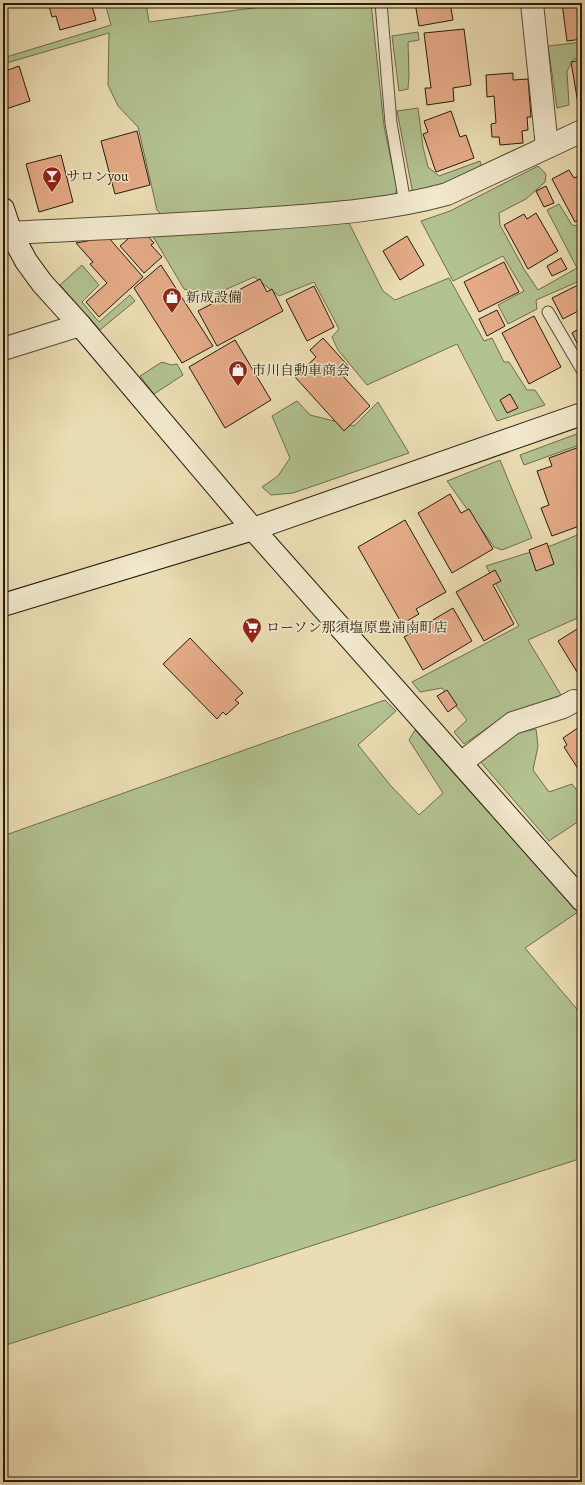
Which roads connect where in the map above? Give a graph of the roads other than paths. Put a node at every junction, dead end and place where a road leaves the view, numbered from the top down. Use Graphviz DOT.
graph roads {
  1 [pos="381,3"];
  2 [pos="532,3"];
  3 [pos="582,131"];
  4 [pos="547,147"];
  5 [pos="405,203"];
  6 [pos="3,209"];
  7 [pos="7,233"];
  8 [pos="548,312"];
  9 [pos="80,325"];
  10 [pos="3,349"];
  11 [pos="582,370"];
  12 [pos="582,414"];
  13 [pos="253,529"];
  14 [pos="3,605"];
  15 [pos="574,701"];
  16 [pos="461,763"];
  17 [pos="582,900"];
  1 -- 5 [label="lane"];
  2 -- 4 [label="street"];
  3 -- 4 [label="street"];
  4 -- 5 [label="street"];
  5 -- 7 [label="street"];
  6 -- 7 [label="street"];
  7 -- 9 [label="street"];
  8 -- 11 [label="lane"];
  9 -- 10 [label="street"];
  9 -- 13 [label="street"];
  12 -- 13 [label="street"];
  13 -- 14 [label="street"];
  13 -- 16 [label="street"];
  15 -- 16 [label="street"];
  16 -- 17 [label="street"];
}
